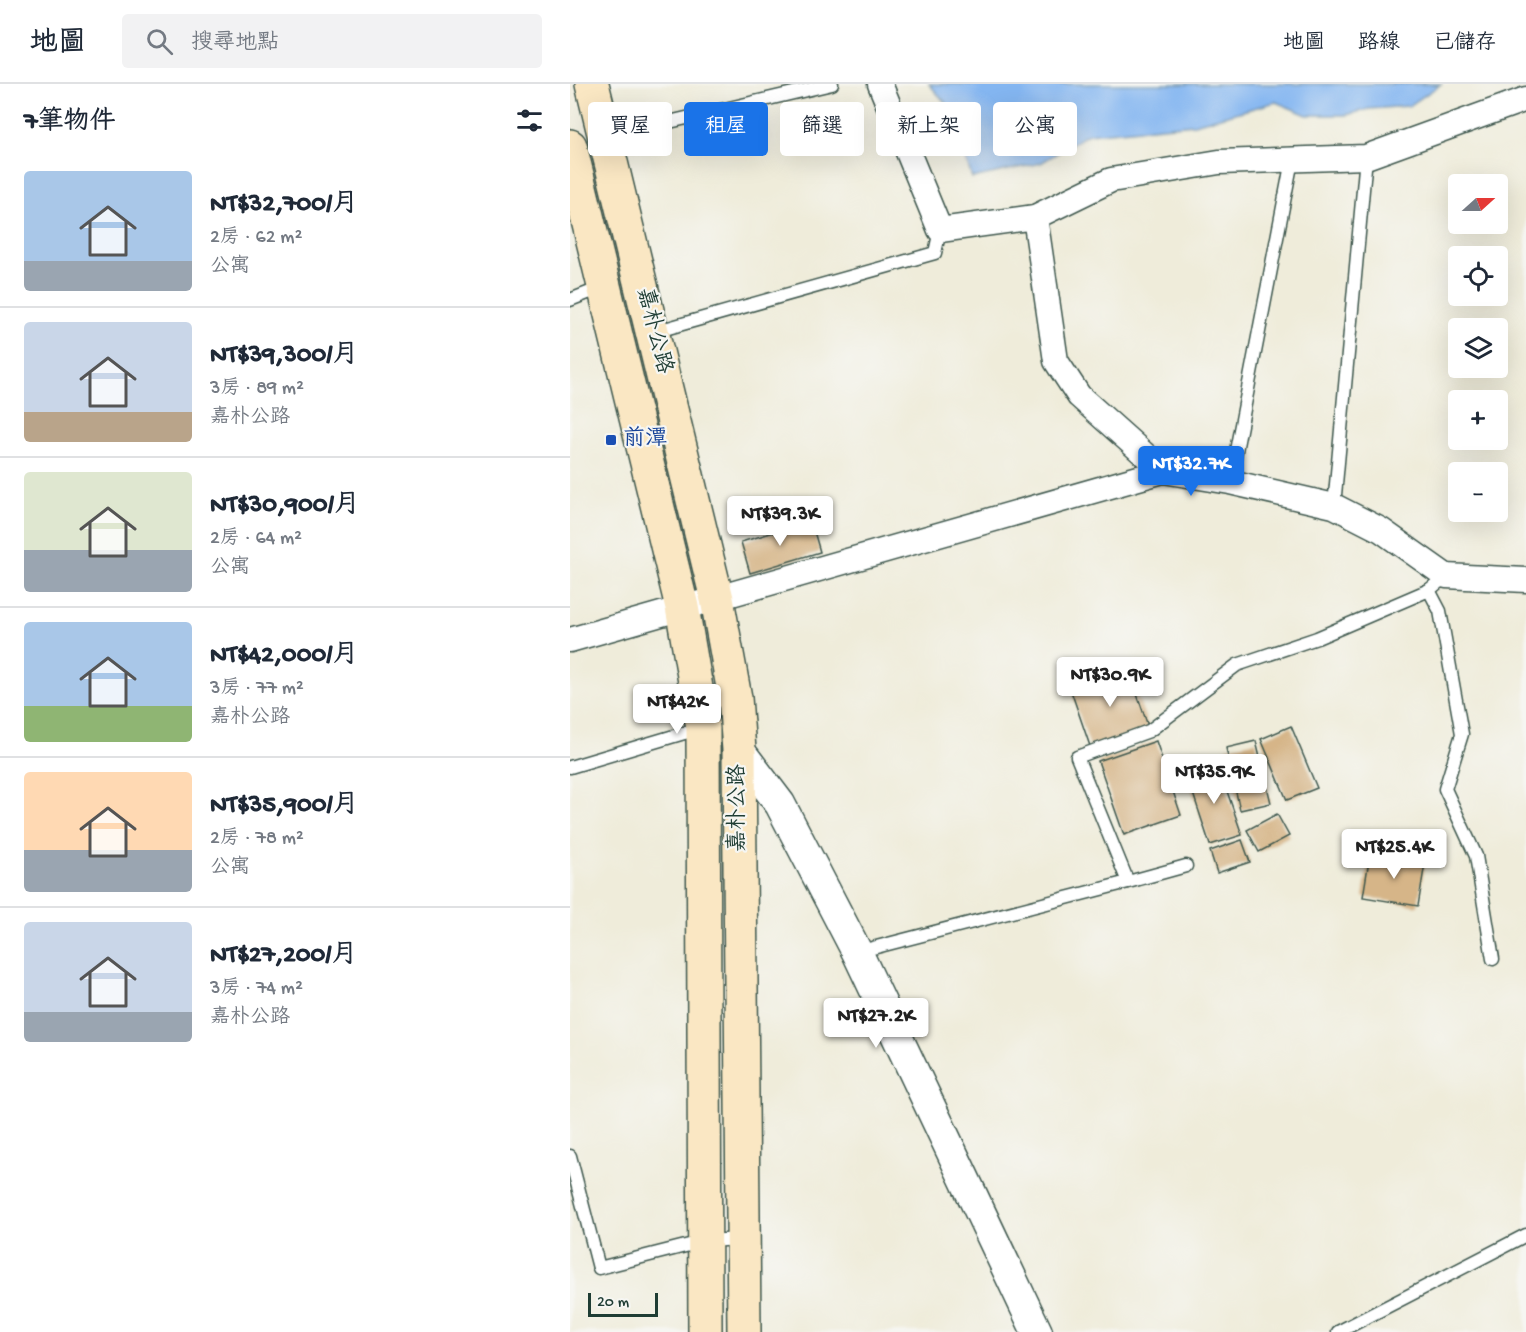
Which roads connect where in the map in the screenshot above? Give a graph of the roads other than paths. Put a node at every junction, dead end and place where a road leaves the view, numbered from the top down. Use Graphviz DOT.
graph roads {
  1 [pos="592,84"];
  2 [pos="832,84"];
  3 [pos="880,84"];
  4 [pos="1526,99"];
  5 [pos="597,102"];
  6 [pos="672,122"];
  7 [pos="611,156"];
  8 [pos="1366,157"];
  9 [pos="1292,160"];
  10 [pos="572,163"];
  11 [pos="1035,217"];
  12 [pos="940,230"];
  13 [pos="604,287"];
  14 [pos="570,300"];
  15 [pos="654,332"];
  16 [pos="1163,471"];
  17 [pos="1230,482"];
  18 [pos="1334,506"];
  19 [pos="1526,580"];
  20 [pos="1438,583"];
  21 [pos="717,599"];
  22 [pos="682,607"];
  23 [pos="570,640"];
  24 [pos="703,728"];
  25 [pos="739,750"];
  26 [pos="570,767"];
  27 [pos="1186,866"];
  28 [pos="1128,882"];
  29 [pos="856,952"];
  30 [pos="1492,958"];
  31 [pos="570,1156"];
  32 [pos="1526,1235"];
  33 [pos="743,1239"];
  34 [pos="705,1241"];
  35 [pos="705,1332"];
  36 [pos="744,1332"];
  37 [pos="1037,1332"];
  38 [pos="1338,1332"];
  1 -- 5 [label="main road, 嘉朴公路"];
  2 -- 6 [label="lane"];
  3 -- 12 [label="street"];
  4 -- 8 [label="street"];
  7 -- 15 [label="main road, 嘉朴公路"];
  8 -- 9 [label="street"];
  8 -- 18 [label="lane"];
  9 -- 11 [label="street"];
  9 -- 17 [label="lane"];
  10 -- 13 [label="main road, 嘉朴公路"];
  11 -- 12 [label="street"];
  11 -- 16 [label="street"];
  12 -- 15 [label="lane"];
  13 -- 14 [label="lane"];
  13 -- 22 [label="main road, 嘉朴公路"];
  15 -- 21 [label="main road, 嘉朴公路"];
  16 -- 17 [label="street"];
  16 -- 21 [label="street"];
  17 -- 18 [label="street"];
  18 -- 20 [label="street"];
  19 -- 20 [label="street"];
  20 -- 28 [label="lane"];
  20 -- 30 [label="lane"];
  21 -- 22 [label="street"];
  21 -- 25 [label="main road, 嘉朴公路"];
  22 -- 23 [label="street"];
  22 -- 24 [label="main road, 嘉朴公路"];
  24 -- 25 [label="street"];
  24 -- 26 [label="lane"];
  24 -- 34 [label="main road, 嘉朴公路"];
  25 -- 29 [label="street"];
  25 -- 33 [label="main road, 嘉朴公路"];
  27 -- 28 [label="lane"];
  28 -- 29 [label="lane"];
  29 -- 37 [label="street"];
  31 -- 34 [label="lane"];
  32 -- 38 [label="lane"];
  33 -- 34 [label="lane"];
  33 -- 36 [label="main road, 嘉朴公路"];
  34 -- 35 [label="main road, 嘉朴公路"];
}
